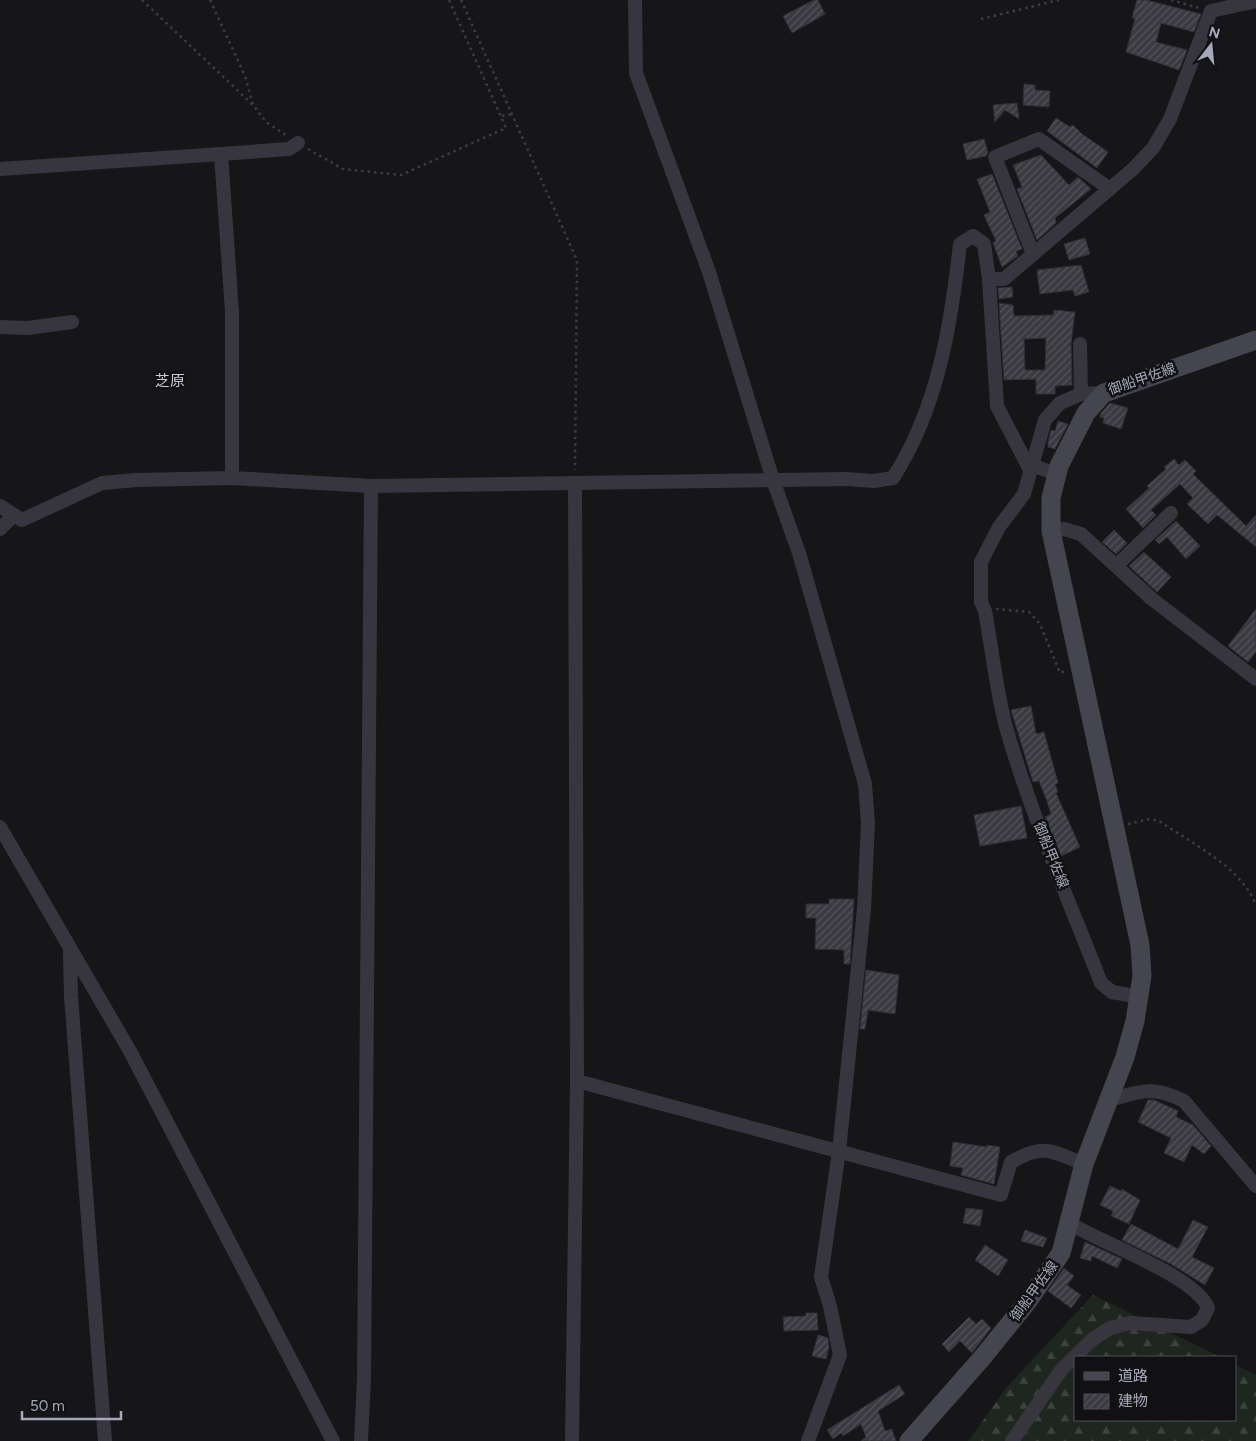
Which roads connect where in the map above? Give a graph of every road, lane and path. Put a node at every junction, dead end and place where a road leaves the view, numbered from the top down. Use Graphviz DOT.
graph roads {
  1 [pos="142,0"];
  2 [pos="210,0"];
  3 [pos="449,0"];
  4 [pos="461,0"];
  5 [pos="635,0"];
  6 [pos="1059,0"];
  7 [pos="1171,0"];
  8 [pos="1256,1"];
  9 [pos="1210,11"];
  10 [pos="981,19"];
  11 [pos="254,106"];
  12 [pos="512,114"];
  13 [pos="502,116"];
  14 [pos="293,146"];
  15 [pos="221,154"];
  16 [pos="0,169"];
  17 [pos="1110,189"];
  18 [pos="1033,254"];
  19 [pos="988,279"];
  20 [pos="72,322"];
  21 [pos="0,327"];
  22 [pos="1256,340"];
  23 [pos="1080,344"];
  24 [pos="1104,393"];
  25 [pos="1081,394"];
  26 [pos="1030,468"];
  27 [pos="1057,474"];
  28 [pos="232,478"];
  29 [pos="773,480"];
  30 [pos="575,484"];
  31 [pos="371,486"];
  32 [pos="0,506"];
  33 [pos="1171,513"];
  34 [pos="14,515"];
  35 [pos="0,529"];
  36 [pos="1050,531"];
  37 [pos="1117,566"];
  38 [pos="985,610"];
  39 [pos="1080,666"];
  40 [pos="1256,679"];
  41 [pos="1115,827"];
  42 [pos="2,835"];
  43 [pos="1256,906"];
  44 [pos="70,949"];
  45 [pos="1140,997"];
  46 [pos="577,1081"];
  47 [pos="1107,1101"];
  48 [pos="839,1151"];
  49 [pos="1084,1164"];
  50 [pos="1256,1186"];
  51 [pos="1067,1222"];
  52 [pos="1075,1356"];
  53 [pos="1074,1357"];
  54 [pos="105,1441"];
  55 [pos="333,1441"];
  56 [pos="361,1441"];
  57 [pos="572,1441"];
  58 [pos="808,1441"];
  59 [pos="909,1441"];
  60 [pos="1012,1441"];
  1 -- 11 [label="path"];
  2 -- 11 [label="path"];
  3 -- 13 [label="path"];
  4 -- 12 [label="path"];
  5 -- 29 [label="street"];
  6 -- 10 [label="path"];
  7 -- 9 [label="path"];
  8 -- 9 [label="street"];
  9 -- 17 [label="street"];
  11 -- 14 [label="path"];
  12 -- 13 [label="path"];
  12 -- 30 [label="path"];
  13 -- 14 [label="path"];
  14 -- 15 [label="street"];
  15 -- 16 [label="street"];
  15 -- 28 [label="street"];
  17 -- 18 [label="street"];
  17 -- 18 [label="street"];
  18 -- 19 [label="street"];
  19 -- 26 [label="street"];
  19 -- 29 [label="street"];
  20 -- 21 [label="street"];
  22 -- 24 [label="main road, 御船甲佐線"];
  23 -- 25 [label="street"];
  24 -- 25 [label="street, 御船甲佐線"];
  24 -- 27 [label="main road"];
  25 -- 26 [label="street, 御船甲佐線"];
  26 -- 27 [label="street"];
  26 -- 38 [label="street, 御船甲佐線"];
  27 -- 36 [label="main road"];
  28 -- 31 [label="street"];
  28 -- 34 [label="street"];
  29 -- 30 [label="street"];
  29 -- 48 [label="street"];
  30 -- 31 [label="street"];
  30 -- 46 [label="street"];
  31 -- 56 [label="street"];
  32 -- 34 [label="street"];
  33 -- 37 [label="street"];
  34 -- 35 [label="street"];
  36 -- 37 [label="street"];
  36 -- 39 [label="main road"];
  37 -- 40 [label="street"];
  38 -- 39 [label="path"];
  38 -- 45 [label="street, 御船甲佐線"];
  39 -- 41 [label="main road"];
  41 -- 43 [label="path"];
  41 -- 45 [label="main road"];
  42 -- 44 [label="street"];
  44 -- 54 [label="street"];
  44 -- 55 [label="street"];
  45 -- 47 [label="main road, 御船甲佐線"];
  46 -- 48 [label="street"];
  46 -- 57 [label="street"];
  47 -- 49 [label="main road, 御船甲佐線"];
  47 -- 50 [label="street"];
  48 -- 49 [label="street"];
  48 -- 58 [label="street"];
  49 -- 51 [label="main road, 御船甲佐線"];
  51 -- 52 [label="street"];
  51 -- 59 [label="main road, 御船甲佐線"];
  53 -- 60 [label="street"];
}
